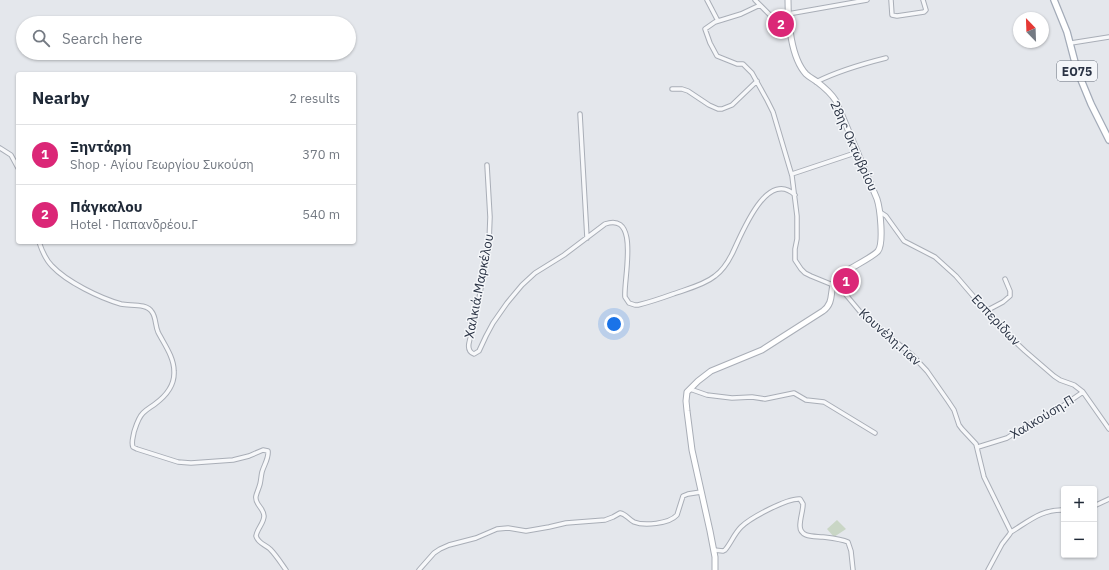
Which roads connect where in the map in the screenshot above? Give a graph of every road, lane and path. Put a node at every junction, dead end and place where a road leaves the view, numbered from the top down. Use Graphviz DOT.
graph roads {
  1 [pos="707,0"];
  2 [pos="755,0"];
  3 [pos="788,0"];
  4 [pos="867,0"];
  5 [pos="891,0"];
  6 [pos="923,0"];
  7 [pos="1054,0"];
  8 [pos="760,5"];
  9 [pos="788,15"];
  10 [pos="718,21"];
  11 [pos="1109,37"];
  12 [pos="1071,43"];
  13 [pos="886,58"];
  14 [pos="757,81"];
  15 [pos="816,82"];
  16 [pos="672,89"];
  17 [pos="580,114"];
  18 [pos="1109,140"];
  19 [pos="0,148"];
  20 [pos="858,152"];
  21 [pos="16,164"];
  22 [pos="487,165"];
  23 [pos="792,174"];
  24 [pos="795,195"];
  25 [pos="880,212"];
  26 [pos="587,238"];
  27 [pos="40,244"];
  28 [pos="1005,279"];
  29 [pos="834,283"];
  30 [pos="986,311"];
  31 [pos="690,389"];
  32 [pos="1084,392"];
  33 [pos="1109,429"];
  34 [pos="875,433"];
  35 [pos="978,447"];
  36 [pos="701,492"];
  37 [pos="1109,498"];
  38 [pos="1097,504"];
  39 [pos="1061,510"];
  40 [pos="1011,532"];
  41 [pos="714,550"];
  42 [pos="286,570"];
  43 [pos="419,570"];
  44 [pos="715,570"];
  45 [pos="853,570"];
  46 [pos="988,570"];
  1 -- 10 [label="street"];
  2 -- 8 [label="street"];
  3 -- 9 [label="main road, 28ης Οκτωβρίου"];
  4 -- 9 [label="street"];
  5 -- 6 [label="street"];
  7 -- 12 [label="main road, ΕΟ75"];
  8 -- 9 [label="street"];
  8 -- 10 [label="street"];
  9 -- 15 [label="main road, 28ης Οκτωβρίου"];
  10 -- 14 [label="street"];
  11 -- 12 [label="street"];
  12 -- 18 [label="main road, ΕΟ75"];
  13 -- 15 [label="street"];
  14 -- 16 [label="street"];
  14 -- 23 [label="street"];
  15 -- 20 [label="main road, 28ης Οκτωβρίου"];
  17 -- 26 [label="street"];
  19 -- 21 [label="street"];
  20 -- 23 [label="street"];
  20 -- 25 [label="main road, 28ης Οκτωβρίου"];
  22 -- 26 [label="street, Χαλκιά.Μαρκέλου"];
  23 -- 24 [label="street"];
  24 -- 26 [label="street, Χαλκιά.Μαρκέλου"];
  24 -- 29 [label="street"];
  25 -- 29 [label="main road, 28ης Οκτωβρίου"];
  25 -- 30 [label="street, Εσπερίδων"];
  27 -- 42 [label="street"];
  28 -- 30 [label="street"];
  29 -- 31 [label="main road"];
  29 -- 35 [label="street, Κουνέλη.Γιαν"];
  30 -- 32 [label="street, Εσπερίδων"];
  31 -- 34 [label="street"];
  31 -- 36 [label="main road"];
  32 -- 33 [label="street, Εσπερίδων"];
  32 -- 35 [label="street, Χαλκούση.Π"];
  35 -- 40 [label="street"];
  36 -- 41 [label="main road"];
  36 -- 43 [label="street"];
  37 -- 38 [label="street"];
  39 -- 40 [label="street"];
  40 -- 46 [label="street"];
  41 -- 44 [label="main road"];
  41 -- 45 [label="street"];
}
